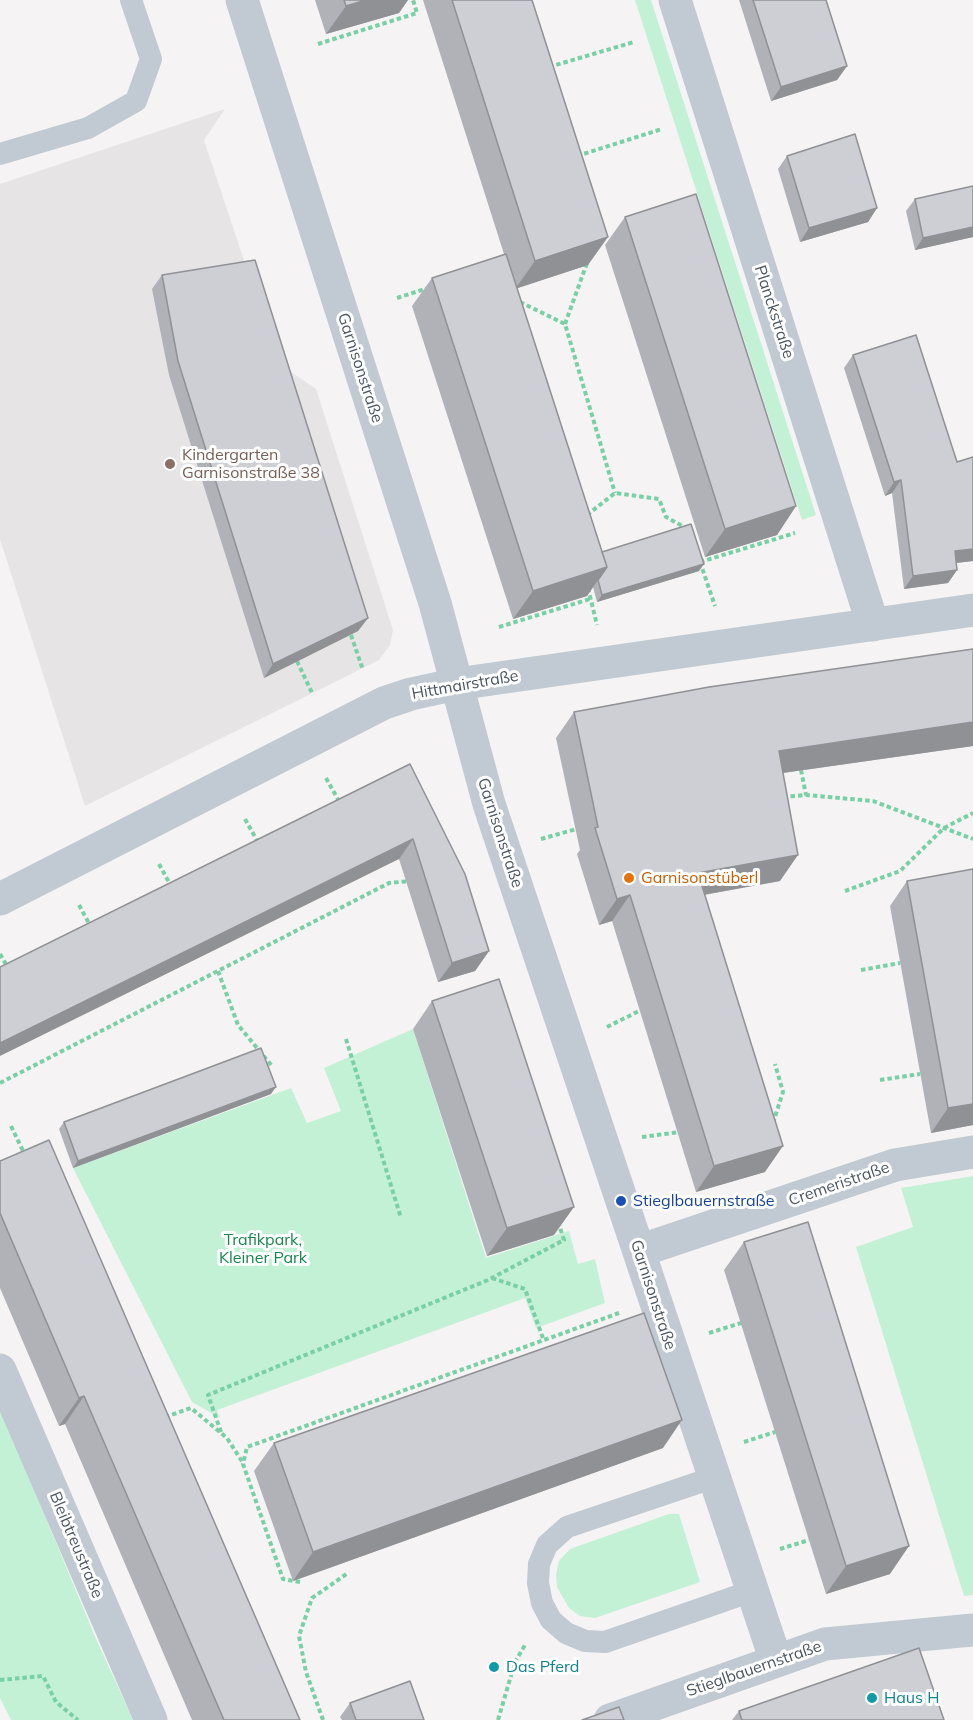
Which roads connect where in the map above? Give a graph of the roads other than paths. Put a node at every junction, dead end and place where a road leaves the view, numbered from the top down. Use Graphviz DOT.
graph roads {
  1 [pos="131,0"];
  2 [pos="242,0"];
  3 [pos="675,0"];
  4 [pos="0,154"];
  5 [pos="973,610"];
  6 [pos="873,625"];
  7 [pos="457,684"];
  8 [pos="0,898"];
  9 [pos="973,1152"];
  10 [pos="639,1251"];
  11 [pos="0,1370"];
  12 [pos="712,1478"];
  13 [pos="753,1591"];
  14 [pos="973,1630"];
  15 [pos="776,1661"];
  16 [pos="151,1720"];
  17 [pos="610,1720"];
  1 -- 4 [label="lane"];
  2 -- 7 [label="street, Garnisonstraße"];
  3 -- 6 [label="street, Planckstraße"];
  5 -- 6 [label="street, Hittmairstraße"];
  6 -- 7 [label="street, Hittmairstraße"];
  7 -- 8 [label="street, Hittmairstraße"];
  7 -- 10 [label="street, Garnisonstraße"];
  9 -- 10 [label="street, Cremeristraße"];
  10 -- 12 [label="street, Garnisonstraße"];
  11 -- 16 [label="street, Bleibtreustraße"];
  12 -- 13 [label="street, Garnisonstraße"];
  12 -- 13 [label="lane"];
  13 -- 15 [label="street, Garnisonstraße"];
  14 -- 15 [label="street, Stieglbauernstraße"];
  15 -- 17 [label="street, Stieglbauernstraße"];
}
